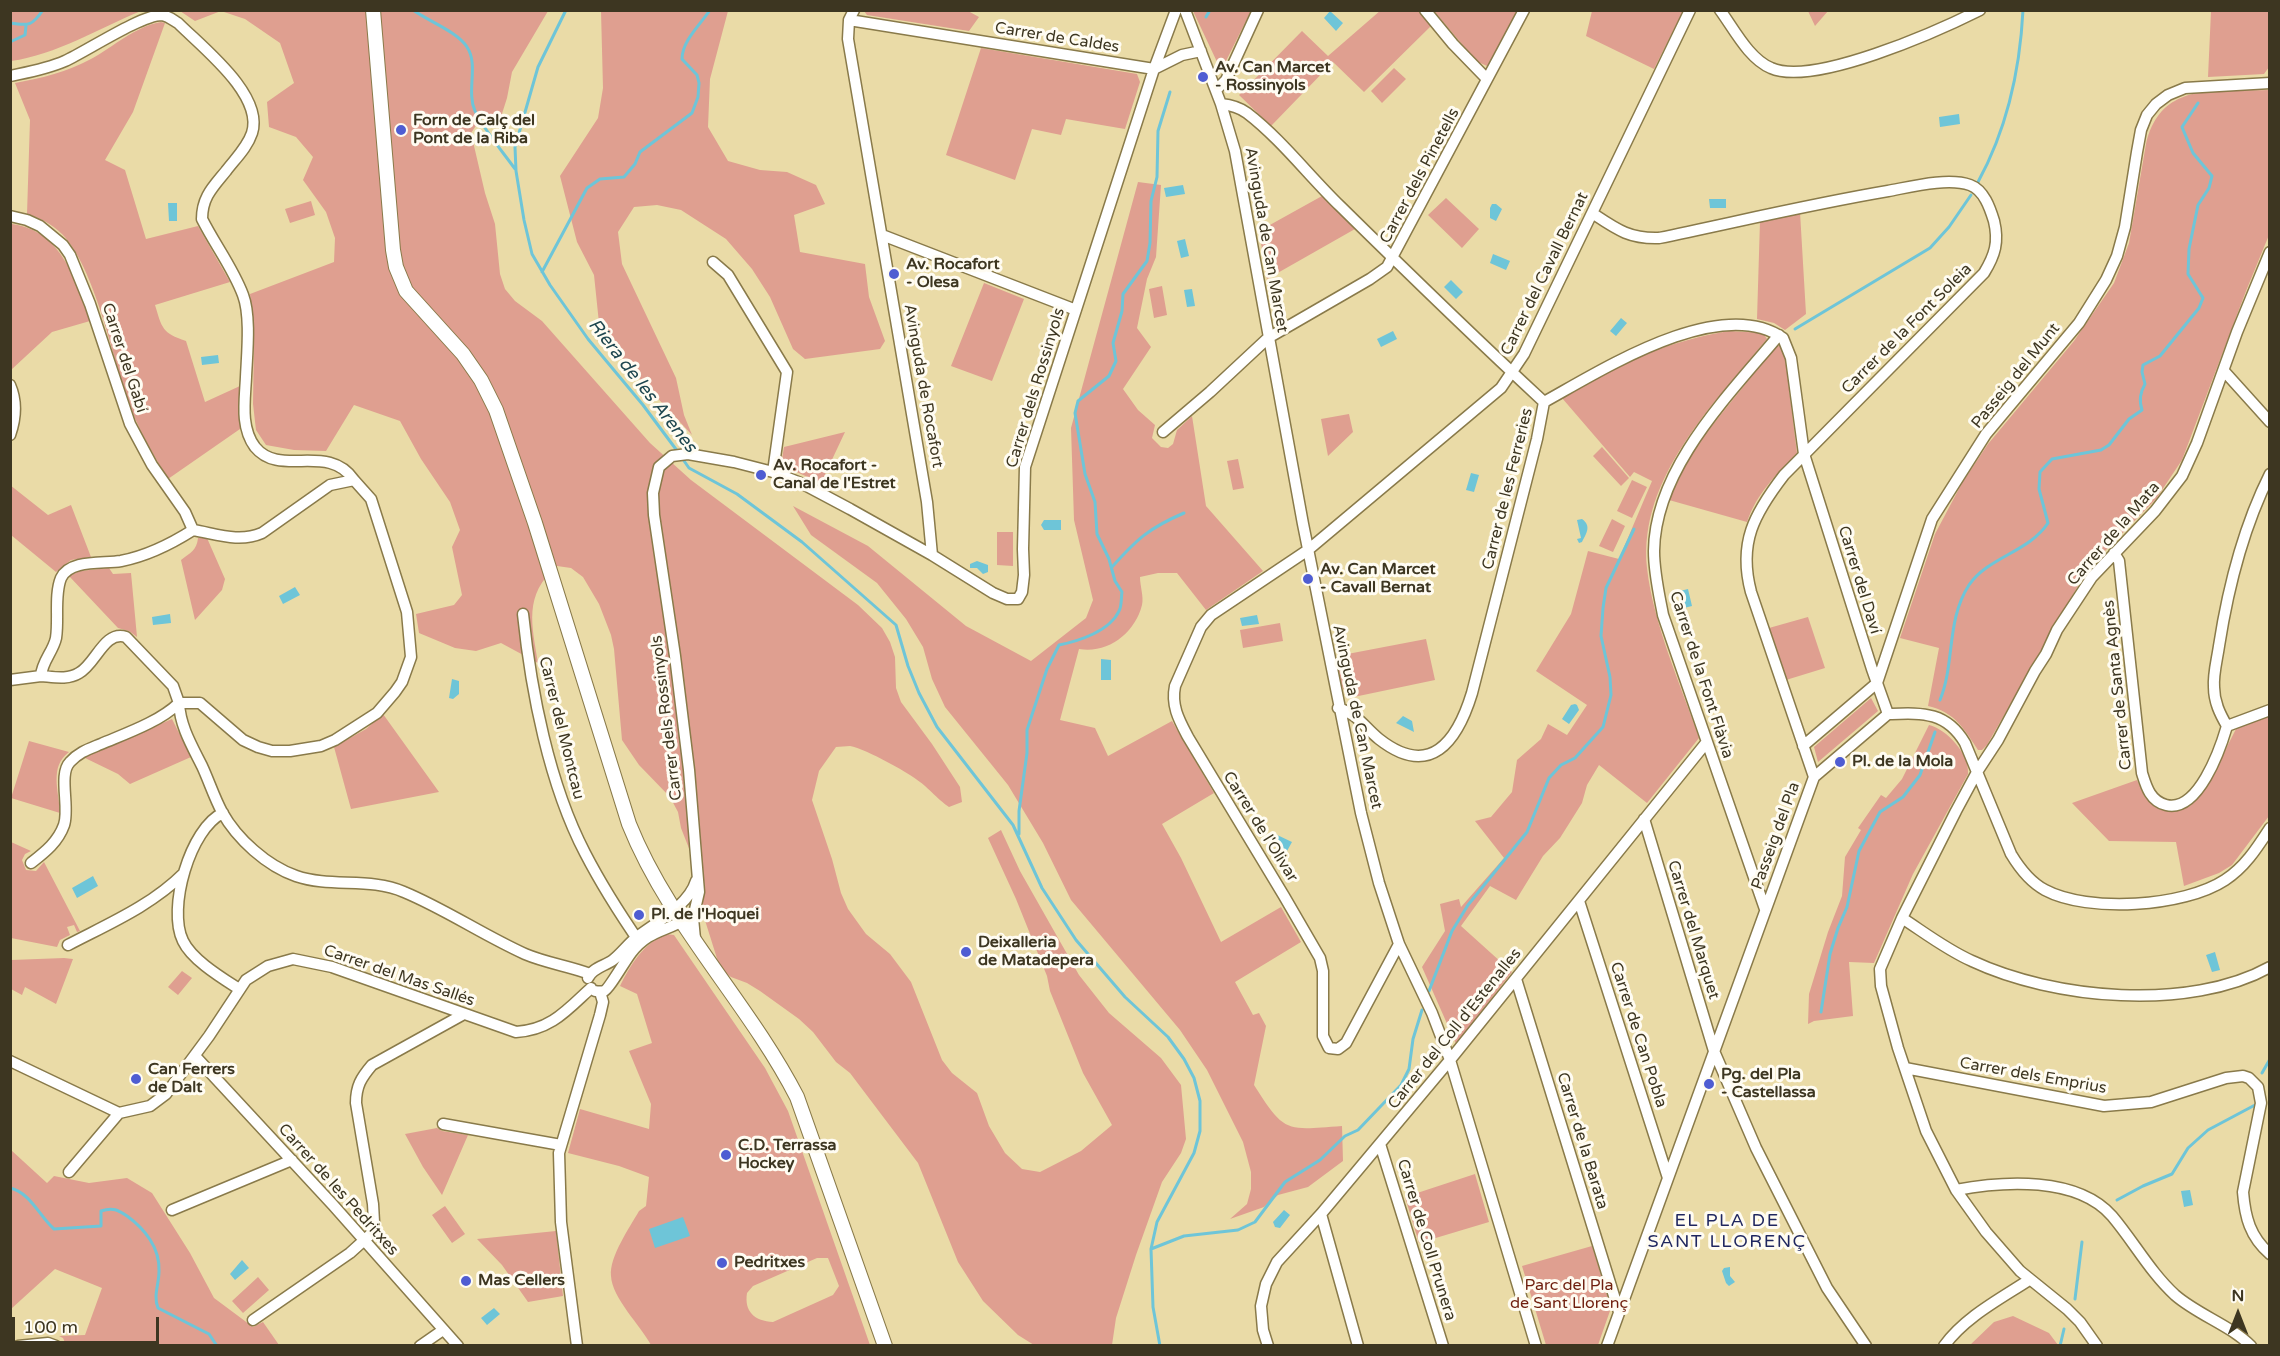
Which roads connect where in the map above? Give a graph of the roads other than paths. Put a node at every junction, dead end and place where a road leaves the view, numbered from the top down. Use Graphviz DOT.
graph roads {
  1 [pos="1176,10"];
  2 [pos="1185,10"];
  3 [pos="1258,10"];
  4 [pos="1425,10"];
  5 [pos="1524,10"];
  6 [pos="1690,10"];
  7 [pos="1720,10"];
  8 [pos="1980,10"];
  9 [pos="373,12"];
  10 [pos="851,15"];
  11 [pos="1201,51"];
  12 [pos="1154,69"];
  13 [pos="10,76"];
  14 [pos="1487,79"];
  15 [pos="2270,83"];
  16 [pos="1216,90"];
  17 [pos="1221,104"];
  18 [pos="1592,213"];
  19 [pos="10,216"];
  20 [pos="882,235"];
  21 [pos="2270,252"];
  22 [pos="1393,259"];
  23 [pos="713,262"];
  24 [pos="1076,310"];
  25 [pos="1779,335"];
  26 [pos="1268,338"];
  27 [pos="2224,371"];
  28 [pos="1512,372"];
  29 [pos="10,385"];
  30 [pos="1544,402"];
  31 [pos="2270,422"];
  32 [pos="1163,432"];
  33 [pos="10,435"];
  34 [pos="1804,454"];
  35 [pos="773,472"];
  36 [pos="2270,474"];
  37 [pos="354,480"];
  38 [pos="193,530"];
  39 [pos="1308,550"];
  40 [pos="2114,553"];
  41 [pos="932,555"];
  42 [pos="523,614"];
  43 [pos="41,676"];
  44 [pos="10,680"];
  45 [pos="1877,683"];
  46 [pos="179,703"];
  47 [pos="1338,708"];
  48 [pos="2270,710"];
  49 [pos="1888,714"];
  50 [pos="2227,726"];
  51 [pos="1706,743"];
  52 [pos="1803,747"];
  53 [pos="1977,772"];
  54 [pos="1814,777"];
  55 [pos="223,813"];
  56 [pos="1644,819"];
  57 [pos="2270,828"];
  58 [pos="31,863"];
  59 [pos="184,873"];
  60 [pos="663,892"];
  61 [pos="693,900"];
  62 [pos="1579,901"];
  63 [pos="1765,909"];
  64 [pos="678,915"];
  65 [pos="1902,918"];
  66 [pos="638,940"];
  67 [pos="695,940"];
  68 [pos="1399,944"];
  69 [pos="68,945"];
  70 [pos="2270,967"];
  71 [pos="594,971"];
  72 [pos="1516,979"];
  73 [pos="611,981"];
  74 [pos="239,989"];
  75 [pos="595,990"];
  76 [pos="464,1014"];
  77 [pos="1714,1051"];
  78 [pos="195,1056"];
  79 [pos="1450,1060"];
  80 [pos="10,1061"];
  81 [pos="1905,1068"];
  82 [pos="119,1113"];
  83 [pos="443,1124"];
  84 [pos="1380,1144"];
  85 [pos="561,1145"];
  86 [pos="292,1160"];
  87 [pos="69,1172"];
  88 [pos="1668,1178"];
  89 [pos="1956,1190"];
  90 [pos="172,1210"];
  91 [pos="1321,1214"];
  92 [pos="364,1242"];
  93 [pos="2270,1254"];
  94 [pos="2029,1280"];
  95 [pos="1619,1312"];
  96 [pos="253,1320"];
  97 [pos="442,1330"];
  98 [pos="18,1346"];
  99 [pos="56,1346"];
  100 [pos="420,1346"];
  101 [pos="458,1346"];
  102 [pos="577,1346"];
  103 [pos="885,1346"];
  104 [pos="1268,1346"];
  105 [pos="1358,1346"];
  106 [pos="1443,1346"];
  107 [pos="1536,1346"];
  108 [pos="1607,1346"];
  109 [pos="1866,1346"];
  110 [pos="1944,1346"];
  111 [pos="2097,1346"];
  112 [pos="2251,1346"];
  1 -- 12 [label="street, Carrer dels Rossinyols"];
  2 -- 11 [label="street, Avinguda de Can Marcet"];
  3 -- 16 [label="street"];
  4 -- 14 [label="street"];
  5 -- 14 [label="street, Carrer dels Pinetells"];
  6 -- 18 [label="street, Carrer del Cavall Bernat"];
  7 -- 8 [label="street"];
  9 -- 60 [label="street"];
  10 -- 12 [label="street, Carrer de Caldes"];
  10 -- 20 [label="street, Avinguda de Rocafort"];
  11 -- 12 [label="street"];
  11 -- 16 [label="street, Avinguda de Can Marcet"];
  12 -- 24 [label="street, Carrer dels Rossinyols"];
  13 -- 37 [label="street"];
  14 -- 22 [label="street, Carrer dels Pinetells"];
  15 -- 45 [label="street, Passeig del Munt"];
  16 -- 17 [label="street, Avinguda de Can Marcet"];
  17 -- 22 [label="street, Carrer de les Ferreries"];
  17 -- 26 [label="street, Avinguda de Can Marcet"];
  18 -- 28 [label="street, Carrer del Cavall Bernat"];
  18 -- 34 [label="street, Carrer de la Font Soleia"];
  19 -- 38 [label="street, Carrer del Gabí"];
  20 -- 24 [label="street"];
  20 -- 41 [label="street, Avinguda de Rocafort"];
  21 -- 27 [label="street, Carrer de la Mata"];
  22 -- 26 [label="street, Carrer dels Pinetells"];
  22 -- 28 [label="street, Carrer de les Ferreries"];
  23 -- 35 [label="street"];
  24 -- 41 [label="street, Carrer dels Rossinyols"];
  25 -- 30 [label="street"];
  25 -- 34 [label="street, Carrer del Daví"];
  25 -- 51 [label="street, Carrer de la Font Flàvia"];
  26 -- 32 [label="street, Carrer dels Pinetells"];
  26 -- 39 [label="street, Avinguda de Can Marcet"];
  27 -- 31 [label="street"];
  27 -- 40 [label="street, Carrer de la Mata"];
  28 -- 30 [label="street, Carrer de les Ferreries"];
  28 -- 39 [label="street, Carrer del Cavall Bernat"];
  29 -- 33 [label="street"];
  30 -- 47 [label="street, Carrer de les Ferreries"];
  34 -- 45 [label="street, Carrer del Daví"];
  34 -- 52 [label="street, Carrer de la Font Soleia"];
  35 -- 41 [label="street, Carrer dels Rossinyols"];
  35 -- 61 [label="street, Carrer dels Rossinyols"];
  36 -- 50 [label="street"];
  37 -- 38 [label="street"];
  37 -- 46 [label="street"];
  38 -- 43 [label="street"];
  39 -- 47 [label="street, Avinguda de Can Marcet"];
  39 -- 68 [label="street, Carrer de l'Olivar"];
  40 -- 50 [label="street, Carrer de Santa Agnès"];
  40 -- 53 [label="street, Carrer de la Mata"];
  42 -- 66 [label="street, Carrer del Montcau"];
  43 -- 44 [label="street"];
  43 -- 46 [label="street"];
  45 -- 49 [label="street, Carrer del Daví"];
  45 -- 52 [label="street"];
  46 -- 55 [label="street"];
  46 -- 58 [label="street"];
  47 -- 68 [label="street, Avinguda de Can Marcet"];
  48 -- 50 [label="street"];
  49 -- 53 [label="street"];
  49 -- 54 [label="street, Passeig del Pla"];
  51 -- 56 [label="street, Carrer del Coll d'Estenalles"];
  51 -- 63 [label="street, Carrer de la Font Flàvia"];
  52 -- 54 [label="street, Carrer de la Font Soleia"];
  53 -- 57 [label="street"];
  53 -- 65 [label="street, Carrer de la Mata"];
  54 -- 63 [label="street, Passeig del Pla"];
  55 -- 59 [label="street"];
  55 -- 71 [label="street"];
  56 -- 62 [label="street, Carrer del Coll d'Estenalles"];
  56 -- 77 [label="street, Carrer del Marquet"];
  59 -- 69 [label="street"];
  59 -- 74 [label="street"];
  60 -- 61 [label="street"];
  60 -- 64 [label="street"];
  61 -- 64 [label="street"];
  61 -- 67 [label="street, Carrer dels Rossinyols"];
  62 -- 72 [label="street, Carrer del Coll d'Estenalles"];
  62 -- 88 [label="street, Carrer de Can Pobla"];
  63 -- 77 [label="street, Passeig del Pla"];
  64 -- 66 [label="street"];
  64 -- 67 [label="street"];
  65 -- 70 [label="street"];
  65 -- 81 [label="street, Carrer de la Mata"];
  66 -- 71 [label="street"];
  66 -- 73 [label="street"];
  67 -- 103 [label="street"];
  68 -- 79 [label="street, Avinguda de Can Marcet"];
  71 -- 73 [label="street"];
  71 -- 75 [label="street"];
  72 -- 79 [label="street, Carrer del Coll d'Estenalles"];
  72 -- 95 [label="street, Carrer de la Barata"];
  73 -- 75 [label="street"];
  74 -- 76 [label="street, Carrer del Mas Sallés"];
  74 -- 78 [label="street, Carrer del Mas Sallés"];
  75 -- 76 [label="street, Carrer del Mas Sallés"];
  75 -- 85 [label="street"];
  76 -- 92 [label="street"];
  77 -- 88 [label="street, Passeig del Pla"];
  77 -- 109 [label="street, Carrer del Marquet"];
  78 -- 82 [label="street, Carrer del Mas Sallés"];
  78 -- 86 [label="street, Carrer de les Pedritxes"];
  79 -- 84 [label="street, Carrer del Coll d'Estenalles"];
  79 -- 107 [label="street, Avinguda de Can Marcet"];
  80 -- 82 [label="street"];
  81 -- 89 [label="street, Carrer de la Mata"];
  81 -- 93 [label="street, Carrer dels Emprius"];
  82 -- 87 [label="street"];
  83 -- 85 [label="street"];
  84 -- 91 [label="street, Carrer del Coll d'Estenalles"];
  84 -- 106 [label="street, Carrer de Coll Prunera"];
  85 -- 102 [label="street"];
  86 -- 90 [label="street"];
  86 -- 92 [label="street, Carrer de les Pedritxes"];
  88 -- 95 [label="street, Passeig del Pla"];
  89 -- 94 [label="street, Carrer de la Mata"];
  89 -- 112 [label="street"];
  91 -- 104 [label="street, Carrer del Coll d'Estenalles"];
  91 -- 105 [label="street"];
  92 -- 96 [label="street"];
  92 -- 97 [label="street, Carrer de les Pedritxes"];
  94 -- 110 [label="street"];
  94 -- 111 [label="street, Carrer de la Mata"];
  95 -- 108 [label="street, Passeig del Pla"];
  97 -- 100 [label="street"];
  97 -- 101 [label="street, Carrer de les Pedritxes"];
  98 -- 99 [label="street"];
}
